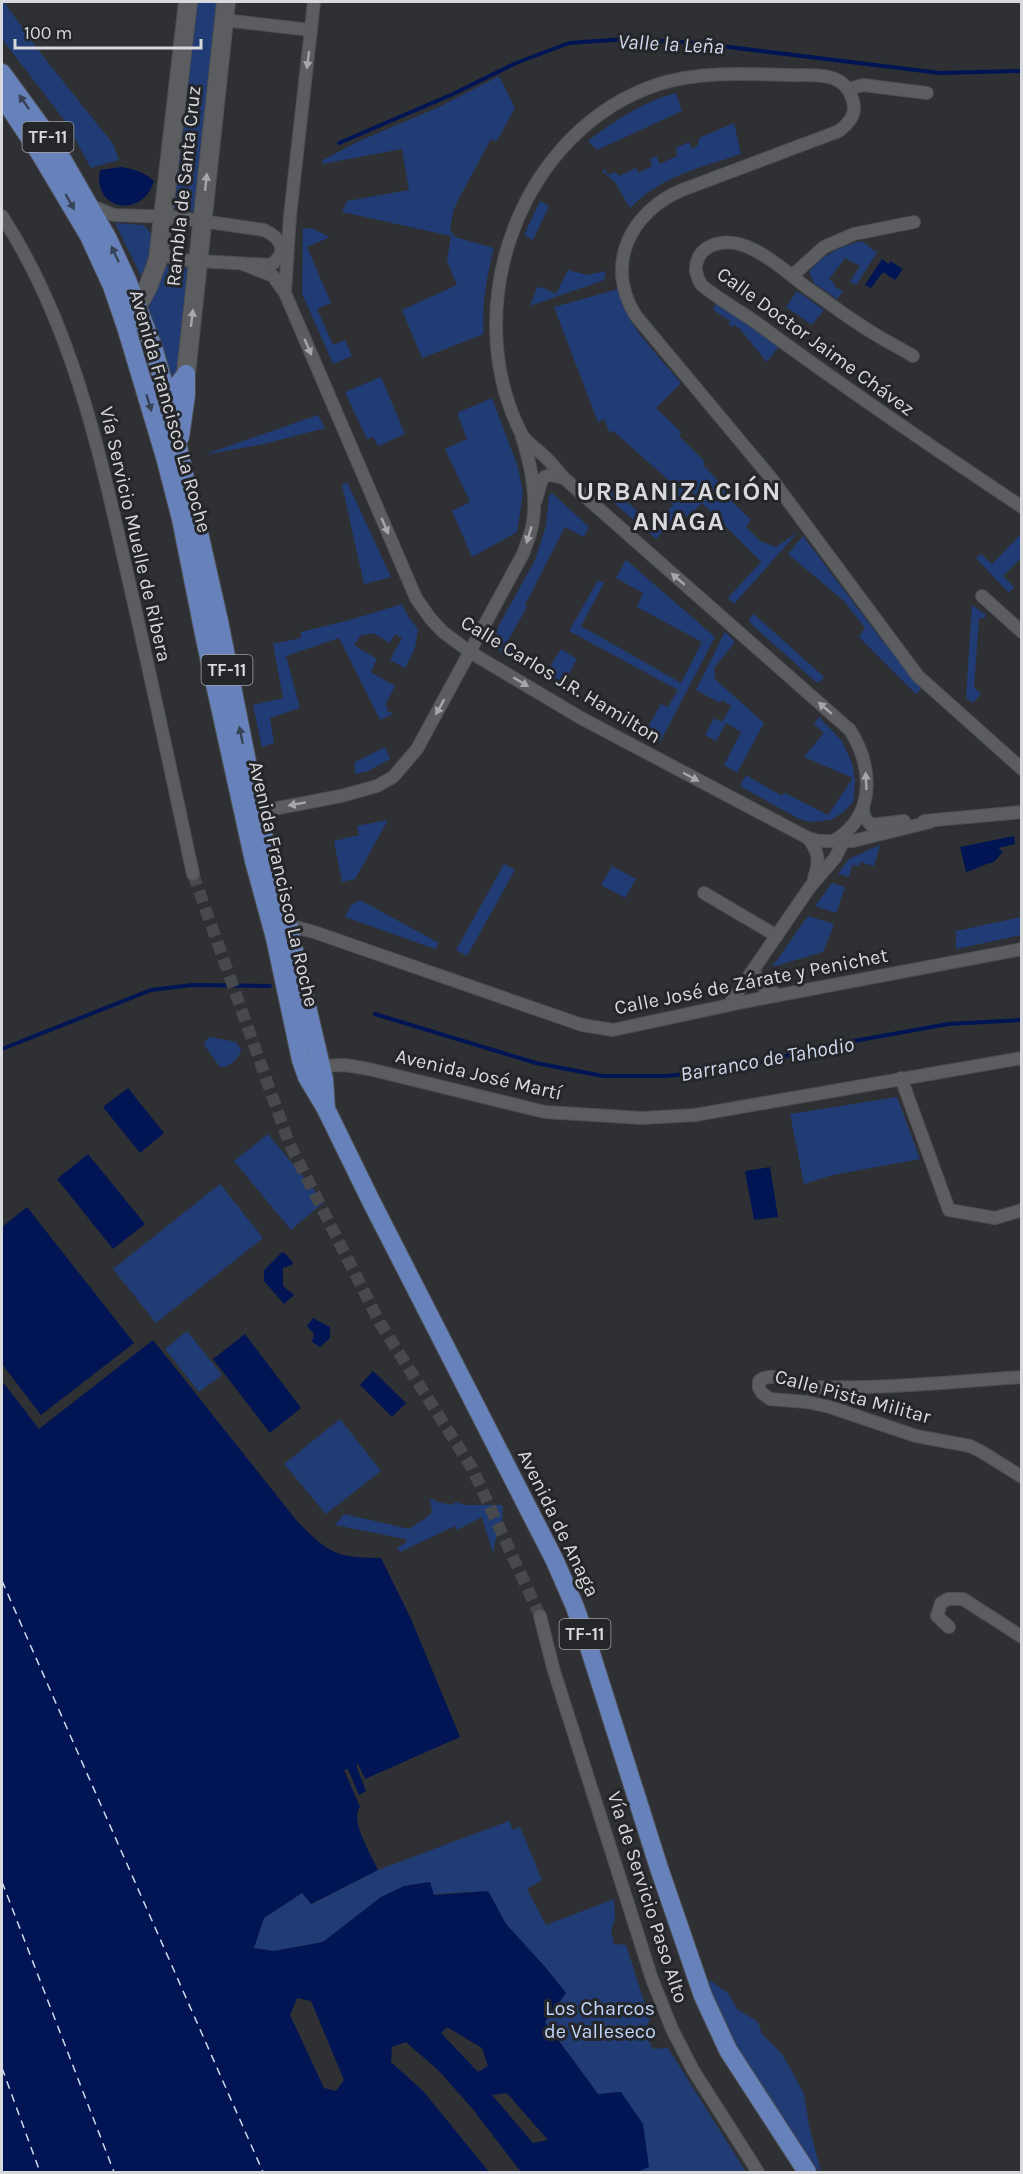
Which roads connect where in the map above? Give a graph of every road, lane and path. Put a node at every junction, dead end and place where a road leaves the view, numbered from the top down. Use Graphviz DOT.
graph roads {
  1 [pos="188,2"];
  2 [pos="226,2"];
  3 [pos="314,2"];
  4 [pos="224,20"];
  5 [pos="311,30"];
  6 [pos="2,73"];
  7 [pos="849,89"];
  8 [pos="927,93"];
  9 [pos="2,96"];
  10 [pos="89,205"];
  11 [pos="2,216"];
  12 [pos="164,216"];
  13 [pos="290,216"];
  14 [pos="202,221"];
  15 [pos="914,222"];
  16 [pos="264,230"];
  17 [pos="159,253"];
  18 [pos="198,261"];
  19 [pos="243,264"];
  20 [pos="793,275"];
  21 [pos="285,293"];
  22 [pos="132,316"];
  23 [pos="913,357"];
  24 [pos="186,374"];
  25 [pos="165,388"];
  26 [pos="522,436"];
  27 [pos="178,448"];
  28 [pos="564,478"];
  29 [pos="535,505"];
  30 [pos="1022,507"];
  31 [pos="186,544"];
  32 [pos="982,596"];
  33 [pos="219,621"];
  34 [pos="1022,632"];
  35 [pos="470,652"];
  36 [pos="1022,769"];
  37 [pos="863,808"];
  38 [pos="1022,812"];
  39 [pos="251,818"];
  40 [pos="930,822"];
  41 [pos="808,838"];
  42 [pos="842,838"];
  43 [pos="194,874"];
  44 [pos="810,887"];
  45 [pos="704,893"];
  46 [pos="281,932"];
  47 [pos="777,936"];
  48 [pos="1022,949"];
  49 [pos="753,970"];
  50 [pos="778,995"];
  51 [pos="729,1005"];
  52 [pos="1022,1058"];
  53 [pos="313,1071"];
  54 [pos="901,1078"];
  55 [pos="1022,1210"];
  56 [pos="1022,1377"];
  57 [pos="1022,1477"];
  58 [pos="540,1616"];
  59 [pos="950,1628"];
  60 [pos="1022,1637"];
  61 [pos="758,2172"];
  62 [pos="807,2172"];
  1 -- 12 [label="main road, Rambla de Santa Cruz"];
  2 -- 4 [label="main road, Rambla de Santa Cruz"];
  3 -- 5 [label="street, Calle Carlos J.R. Hamilton"];
  4 -- 5 [label="street"];
  14 -- 4 [label="main road, Rambla de Santa Cruz, one-way"];
  5 -- 13 [label="street, Calle Carlos J.R. Hamilton, one-way"];
  10 -- 6 [label="main road, Avenida Francisco La Roche / TF-11, one-way"];
  7 -- 8 [label="street"];
  7 -- 26 [label="street"];
  7 -- 36 [label="street"];
  9 -- 22 [label="main road, Avenida Francisco La Roche / TF-11, one-way"];
  10 -- 12 [label="street"];
  22 -- 10 [label="main road, Avenida Francisco La Roche / TF-11, one-way"];
  11 -- 43 [label="street, Vía Servicio Muelle de Ribera"];
  12 -- 14 [label="street"];
  12 -- 17 [label="main road, Rambla de Santa Cruz"];
  13 -- 16 [label="street"];
  13 -- 21 [label="street, Calle Carlos J.R. Hamilton"];
  14 -- 16 [label="street"];
  14 -- 18 [label="main road, Rambla de Santa Cruz"];
  15 -- 20 [label="street"];
  16 -- 19 [label="street"];
  17 -- 18 [label="street"];
  17 -- 22 [label="main road, Rambla de Santa Cruz"];
  18 -- 19 [label="street"];
  24 -- 18 [label="main road, Rambla de Santa Cruz, one-way"];
  19 -- 21 [label="street"];
  20 -- 23 [label="street, Calle Doctor Jaime Chávez"];
  20 -- 30 [label="street, Calle Doctor Jaime Chávez"];
  21 -- 35 [label="street, Calle Carlos J.R. Hamilton, one-way"];
  22 -- 25 [label="main road, Avenida Francisco La Roche / TF-11"];
  22 -- 31 [label="main road, Avenida Francisco La Roche / TF-11, one-way"];
  24 -- 25 [label="main road"];
  24 -- 27 [label="main road"];
  25 -- 27 [label="main road, Avenida Francisco La Roche / TF-11"];
  26 -- 28 [label="street"];
  26 -- 29 [label="street"];
  27 -- 33 [label="main road, Avenida Francisco La Roche / TF-11"];
  28 -- 29 [label="street"];
  37 -- 28 [label="street, one-way"];
  29 -- 35 [label="street, one-way"];
  31 -- 33 [label="main road"];
  31 -- 39 [label="main road, Avenida Francisco La Roche / TF-11"];
  32 -- 34 [label="street"];
  39 -- 33 [label="main road, Avenida Francisco La Roche / TF-11, one-way"];
  35 -- 39 [label="street, one-way"];
  35 -- 41 [label="street, Calle Carlos J.R. Hamilton, one-way"];
  37 -- 40 [label="street"];
  37 -- 42 [label="street"];
  38 -- 40 [label="street"];
  39 -- 46 [label="main road, Avenida Francisco La Roche / TF-11"];
  40 -- 42 [label="street, Calle Carlos J.R. Hamilton"];
  41 -- 42 [label="street, Calle Carlos J.R. Hamilton"];
  41 -- 44 [label="street"];
  42 -- 44 [label="street"];
  44 -- 47 [label="street"];
  45 -- 47 [label="street"];
  46 -- 51 [label="street, Calle José de Zárate y Penichet"];
  46 -- 53 [label="main road, Avenida Francisco La Roche"];
  47 -- 49 [label="street"];
  48 -- 50 [label="street, Calle José de Zárate y Penichet"];
  49 -- 50 [label="street"];
  49 -- 51 [label="street"];
  50 -- 51 [label="street, Calle José de Zárate y Penichet"];
  52 -- 54 [label="street, Avenida José Martí"];
  53 -- 54 [label="street, Avenida José Martí"];
  53 -- 62 [label="main road, Avenida de Anaga / TF-11"];
  54 -- 55 [label="street"];
  56 -- 57 [label="street, Calle Pista Militar"];
  58 -- 61 [label="street, Vía de Servicio Paso Alto"];
  59 -- 60 [label="street"];
}
